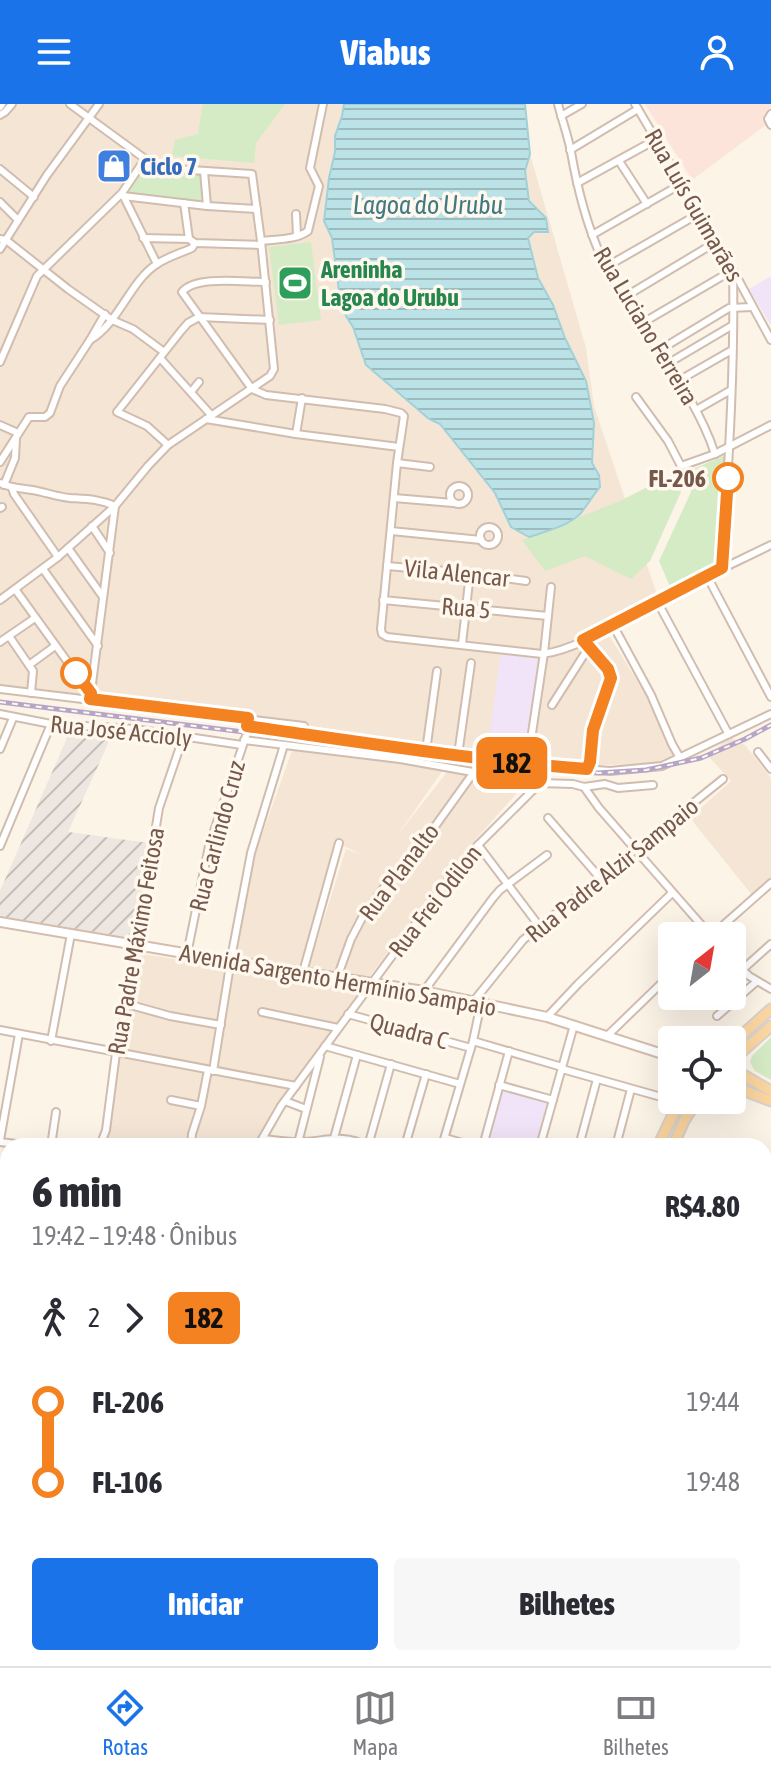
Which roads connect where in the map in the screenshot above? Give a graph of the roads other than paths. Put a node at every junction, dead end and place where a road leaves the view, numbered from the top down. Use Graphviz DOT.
graph roads {
  1 [pos="12,104"];
  2 [pos="70,104"];
  3 [pos="99,104"];
  4 [pos="323,104"];
  5 [pos="558,104"];
  6 [pos="582,104"];
  7 [pos="636,107"];
  8 [pos="0,115"];
  9 [pos="561,116"];
  10 [pos="88,117"];
  11 [pos="657,139"];
  12 [pos="570,150"];
  13 [pos="145,159"];
  14 [pos="619,161"];
  15 [pos="0,169"];
  16 [pos="204,171"];
  17 [pos="577,183"];
  18 [pos="683,183"];
  19 [pos="123,195"];
  20 [pos="34,197"];
  21 [pos="0,202"];
  22 [pos="184,203"];
  23 [pos="647,204"];
  24 [pos="207,206"];
  25 [pos="257,209"];
  26 [pos="700,213"];
  27 [pos="296,214"];
  28 [pos="18,220"];
  29 [pos="592,235"];
  30 [pos="297,236"];
  31 [pos="143,238"];
  32 [pos="3,239"];
  33 [pos="192,241"];
  34 [pos="716,242"];
  35 [pos="261,243"];
  36 [pos="0,249"];
  37 [pos="157,264"];
  38 [pos="606,267"];
  39 [pos="43,268"];
  40 [pos="733,270"];
  41 [pos="266,282"];
  42 [pos="623,298"];
  43 [pos="734,307"];
  44 [pos="752,307"];
  45 [pos="105,314"];
  46 [pos="199,317"];
  47 [pos="112,320"];
  48 [pos="270,320"];
  49 [pos="639,325"];
  50 [pos="733,325"];
  51 [pos="90,340"];
  52 [pos="771,340"];
  53 [pos="732,350"];
  54 [pos="658,351"];
  55 [pos="162,355"];
  56 [pos="0,362"];
  57 [pos="667,364"];
  58 [pos="678,381"];
  59 [pos="199,382"];
  60 [pos="252,389"];
  61 [pos="731,390"];
  62 [pos="191,392"];
  63 [pos="636,397"];
  64 [pos="302,398"];
  65 [pos="696,410"];
  66 [pos="209,418"];
  67 [pos="0,425"];
  68 [pos="771,425"];
  69 [pos="296,434"];
  70 [pos="17,435"];
  71 [pos="168,445"];
  72 [pos="399,447"];
  73 [pos="729,447"];
  74 [pos="715,454"];
  75 [pos="0,462"];
  76 [pos="397,463"];
  77 [pos="430,467"];
  78 [pos="2,484"];
  79 [pos="12,488"];
  80 [pos="394,498"];
  81 [pos="453,503"];
  82 [pos="115,506"];
  83 [pos="92,526"];
  84 [pos="391,531"];
  85 [pos="481,540"];
  86 [pos="771,545"];
  87 [pos="68,548"];
  88 [pos="110,553"];
  89 [pos="58,557"];
  90 [pos="387,566"];
  91 [pos="722,568"];
  92 [pos="43,569"];
  93 [pos="470,573"];
  94 [pos="707,576"];
  95 [pos="526,581"];
  96 [pos="551,587"];
  97 [pos="15,589"];
  98 [pos="104,598"];
  99 [pos="0,600"];
  100 [pos="383,600"];
  101 [pos="657,601"];
  102 [pos="465,607"];
  103 [pos="548,616"];
  104 [pos="35,618"];
  105 [pos="613,625"];
  106 [pos="4,637"];
  107 [pos="583,640"];
  108 [pos="462,644"];
  109 [pos="55,646"];
  110 [pos="98,646"];
  111 [pos="589,647"];
  112 [pos="544,653"];
  113 [pos="471,663"];
  114 [pos="29,665"];
  115 [pos="437,671"];
  116 [pos="0,689"];
  117 [pos="31,693"];
  118 [pos="90,696"];
  119 [pos="771,697"];
  120 [pos="552,705"];
  121 [pos="0,714"];
  122 [pos="771,714"];
  123 [pos="13,718"];
  124 [pos="248,718"];
  125 [pos="51,724"];
  126 [pos="247,726"];
  127 [pos="304,726"];
  128 [pos="728,733"];
  129 [pos="183,738"];
  130 [pos="243,742"];
  131 [pos="284,745"];
  132 [pos="0,749"];
  133 [pos="426,751"];
  134 [pos="758,752"];
  135 [pos="529,753"];
  136 [pos="458,755"];
  137 [pos="680,758"];
  138 [pos="591,767"];
  139 [pos="771,769"];
  140 [pos="474,772"];
  141 [pos="723,779"];
  142 [pos="540,783"];
  143 [pos="653,785"];
  144 [pos="584,787"];
  145 [pos="548,818"];
  146 [pos="339,843"];
  147 [pos="478,845"];
  148 [pos="0,846"];
  149 [pos="636,849"];
  150 [pos="547,855"];
  151 [pos="600,878"];
  152 [pos="771,883"];
  153 [pos="508,884"];
  154 [pos="672,893"];
  155 [pos="1,922"];
  156 [pos="698,922"];
  157 [pos="727,922"];
  158 [pos="540,927"];
  159 [pos="0,932"];
  160 [pos="71,934"];
  161 [pos="771,944"];
  162 [pos="135,945"];
  163 [pos="187,954"];
  164 [pos="231,961"];
  165 [pos="746,966"];
  166 [pos="303,972"];
  167 [pos="746,973"];
  168 [pos="337,978"];
  169 [pos="756,982"];
  170 [pos="371,983"];
  171 [pos="658,987"];
  172 [pos="771,989"];
  173 [pos="424,991"];
  174 [pos="477,1002"];
  175 [pos="127,1004"];
  176 [pos="771,1009"];
  177 [pos="262,1012"];
  178 [pos="348,1014"];
  179 [pos="717,1016"];
  180 [pos="547,1017"];
  181 [pos="221,1025"];
  182 [pos="574,1025"];
  183 [pos="771,1026"];
  184 [pos="338,1028"];
  185 [pos="0,1030"];
  186 [pos="746,1031"];
  187 [pos="19,1034"];
  188 [pos="607,1036"];
  189 [pos="51,1041"];
  190 [pos="472,1045"];
  191 [pos="325,1046"];
  192 [pos="746,1048"];
  193 [pos="509,1051"];
  194 [pos="658,1052"];
  195 [pos="116,1053"];
  196 [pos="321,1053"];
  197 [pos="357,1055"];
  198 [pos="391,1064"];
  199 [pos="562,1068"];
  200 [pos="211,1070"];
  201 [pos="426,1074"];
  202 [pos="746,1077"];
  203 [pos="597,1079"];
  204 [pos="746,1081"];
  205 [pos="460,1084"];
  206 [pos="499,1085"];
  207 [pos="296,1086"];
  208 [pos="631,1089"];
  209 [pos="746,1091"];
  210 [pos="771,1091"];
  211 [pos="658,1096"];
  212 [pos="171,1100"];
  213 [pos="553,1100"];
  214 [pos="285,1101"];
  215 [pos="771,1101"];
  216 [pos="201,1106"];
  217 [pos="306,1109"];
  218 [pos="56,1112"];
  219 [pos="671,1114"];
  220 [pos="688,1114"];
  221 [pos="1,1138"];
  222 [pos="52,1138"];
  223 [pos="103,1138"];
  224 [pos="192,1138"];
  225 [pos="262,1138"];
  226 [pos="299,1138"];
  227 [pos="334,1138"];
  228 [pos="370,1138"];
  229 [pos="407,1138"];
  230 [pos="445,1138"];
  231 [pos="485,1138"];
  232 [pos="542,1138"];
  233 [pos="581,1138"];
  234 [pos="618,1138"];
  235 [pos="661,1138"];
  236 [pos="677,1138"];
  1 -- 8 [label="street"];
  2 -- 10 [label="street"];
  3 -- 10 [label="street"];
  4 -- 30 [label="street"];
  5 -- 9 [label="street, Rua Luciano Ferreira"];
  6 -- 9 [label="street"];
  7 -- 11 [label="street, Rua Luís Guimarães"];
  7 -- 12 [label="street"];
  9 -- 12 [label="street, Rua Luciano Ferreira"];
  10 -- 13 [label="street"];
  10 -- 20 [label="street"];
  11 -- 14 [label="street"];
  11 -- 18 [label="street, Rua Luís Guimarães"];
  12 -- 17 [label="street, Rua Luciano Ferreira"];
  13 -- 16 [label="street"];
  13 -- 19 [label="street"];
  14 -- 17 [label="street"];
  14 -- 23 [label="street"];
  15 -- 20 [label="street"];
  16 -- 24 [label="street"];
  16 -- 25 [label="street"];
  17 -- 29 [label="street, Rua Luciano Ferreira"];
  18 -- 23 [label="street"];
  18 -- 26 [label="street, Rua Luís Guimarães"];
  19 -- 22 [label="street"];
  19 -- 31 [label="street"];
  19 -- 39 [label="street"];
  20 -- 28 [label="street"];
  21 -- 28 [label="street"];
  22 -- 24 [label="street"];
  22 -- 33 [label="street"];
  23 -- 29 [label="street"];
  24 -- 25 [label="street"];
  25 -- 35 [label="street"];
  26 -- 34 [label="street, Rua Luís Guimarães"];
  26 -- 38 [label="street"];
  27 -- 30 [label="street"];
  28 -- 32 [label="street"];
  29 -- 38 [label="street, Rua Luciano Ferreira"];
  30 -- 35 [label="street"];
  31 -- 33 [label="street"];
  31 -- 37 [label="street"];
  32 -- 36 [label="street"];
  32 -- 39 [label="street"];
  33 -- 35 [label="street"];
  33 -- 37 [label="street"];
  34 -- 40 [label="street, Rua Luís Guimarães"];
  34 -- 42 [label="street"];
  35 -- 41 [label="street"];
  37 -- 47 [label="street"];
  38 -- 42 [label="street, Rua Luciano Ferreira"];
  39 -- 45 [label="street"];
  39 -- 56 [label="street"];
  40 -- 43 [label="street"];
  40 -- 44 [label="street, Rua Luís Guimarães"];
  40 -- 49 [label="street"];
  41 -- 46 [label="street"];
  41 -- 48 [label="street"];
  42 -- 49 [label="street, Rua Luciano Ferreira"];
  43 -- 44 [label="street, Rua Luís Guimarães"];
  43 -- 50 [label="street"];
  43 -- 54 [label="street"];
  44 -- 52 [label="street, Rua Luís Guimarães"];
  45 -- 47 [label="street"];
  45 -- 51 [label="street"];
  46 -- 48 [label="street"];
  46 -- 55 [label="street"];
  46 -- 60 [label="street"];
  47 -- 51 [label="street"];
  47 -- 55 [label="street"];
  48 -- 60 [label="street"];
  49 -- 54 [label="street, Rua Luciano Ferreira"];
  50 -- 53 [label="street"];
  50 -- 57 [label="street"];
  51 -- 70 [label="street"];
  53 -- 58 [label="street"];
  53 -- 61 [label="street"];
  54 -- 57 [label="street, Rua Luciano Ferreira"];
  55 -- 62 [label="street"];
  55 -- 71 [label="street"];
  57 -- 58 [label="street, Rua Luciano Ferreira"];
  58 -- 65 [label="street, Rua Luciano Ferreira"];
  59 -- 62 [label="street"];
  60 -- 64 [label="street"];
  60 -- 66 [label="street"];
  61 -- 65 [label="street"];
  61 -- 73 [label="street"];
  62 -- 66 [label="street"];
  63 -- 74 [label="street"];
  64 -- 69 [label="street"];
  64 -- 72 [label="street"];
  65 -- 74 [label="street, Rua Luciano Ferreira"];
  66 -- 69 [label="street"];
  66 -- 71 [label="street"];
  67 -- 70 [label="street"];
  68 -- 73 [label="street"];
  69 -- 72 [label="street"];
  70 -- 75 [label="street"];
  70 -- 78 [label="street"];
  71 -- 82 [label="street"];
  72 -- 76 [label="street"];
  73 -- 74 [label="street"];
  73 -- 91 [label="street"];
  76 -- 77 [label="street"];
  76 -- 80 [label="street"];
  78 -- 79 [label="street"];
  79 -- 82 [label="street"];
  79 -- 89 [label="street"];
  80 -- 81 [label="street"];
  80 -- 84 [label="street"];
  82 -- 83 [label="street"];
  82 -- 88 [label="street"];
  83 -- 87 [label="street"];
  83 -- 88 [label="street"];
  84 -- 85 [label="street"];
  84 -- 90 [label="street"];
  86 -- 91 [label="street"];
  87 -- 89 [label="street"];
  87 -- 98 [label="street"];
  88 -- 98 [label="street"];
  89 -- 92 [label="street"];
  90 -- 93 [label="street, Vila Alencar"];
  90 -- 100 [label="street"];
  91 -- 94 [label="street"];
  92 -- 97 [label="street"];
  92 -- 110 [label="street"];
  93 -- 95 [label="street, Vila Alencar"];
  93 -- 102 [label="street"];
  94 -- 101 [label="street"];
  94 -- 119 [label="street"];
  96 -- 103 [label="street"];
  97 -- 99 [label="street"];
  97 -- 104 [label="street"];
  98 -- 110 [label="street"];
  100 -- 102 [label="street, Rua 5"];
  100 -- 108 [label="street"];
  101 -- 105 [label="street"];
  101 -- 128 [label="street"];
  102 -- 103 [label="street, Rua 5"];
  102 -- 108 [label="street"];
  103 -- 112 [label="street"];
  104 -- 106 [label="street"];
  104 -- 109 [label="street"];
  105 -- 107 [label="street"];
  105 -- 137 [label="street"];
  106 -- 114 [label="street"];
  107 -- 111 [label="street"];
  107 -- 112 [label="street"];
  108 -- 112 [label="street"];
  109 -- 114 [label="street"];
  109 -- 118 [label="street"];
  110 -- 118 [label="street"];
  111 -- 120 [label="street"];
  111 -- 138 [label="street"];
  112 -- 135 [label="street"];
  113 -- 136 [label="street"];
  114 -- 117 [label="street"];
  115 -- 133 [label="street"];
  116 -- 117 [label="street, Rua José Accioly"];
  117 -- 118 [label="street, Rua José Accioly"];
  118 -- 124 [label="street, Rua José Accioly"];
  121 -- 123 [label="street, Rua José Accioly"];
  122 -- 128 [label="street"];
  123 -- 125 [label="street, Rua José Accioly"];
  123 -- 132 [label="street"];
  124 -- 126 [label="street, Rua Carlindo Cruz"];
  124 -- 127 [label="street, Rua José Accioly"];
  125 -- 129 [label="street, Rua José Accioly"];
  125 -- 148 [label="street"];
  126 -- 130 [label="street, Rua Carlindo Cruz"];
  126 -- 133 [label="street"];
  128 -- 137 [label="street"];
  129 -- 130 [label="street, Rua José Accioly"];
  129 -- 162 [label="street, Rua Padre Máximo Feitosa"];
  130 -- 131 [label="street, Rua José Accioly"];
  130 -- 163 [label="street, Rua Carlindo Cruz"];
  131 -- 140 [label="street, Rua José Accioly"];
  131 -- 164 [label="street"];
  133 -- 136 [label="street"];
  134 -- 139 [label="street"];
  136 -- 138 [label="street"];
  137 -- 138 [label="street"];
  140 -- 142 [label="street, Rua José Accioly"];
  140 -- 168 [label="street, Rua Planalto"];
  141 -- 149 [label="street, Rua Padre Alzir Sampaio"];
  142 -- 144 [label="street, Rua José Accioly"];
  142 -- 147 [label="street, Rua Frei Odilon"];
  143 -- 144 [label="street, Rua José Accioly"];
  144 -- 149 [label="street"];
  145 -- 151 [label="street"];
  146 -- 166 [label="street"];
  147 -- 153 [label="street"];
  147 -- 170 [label="street, Rua Frei Odilon"];
  149 -- 151 [label="street, Rua Padre Alzir Sampaio"];
  149 -- 154 [label="street"];
  150 -- 153 [label="street"];
  151 -- 158 [label="street, Rua Padre Alzir Sampaio"];
  152 -- 157 [label="street"];
  153 -- 158 [label="street"];
  153 -- 173 [label="street"];
  154 -- 156 [label="street"];
  154 -- 180 [label="street"];
  155 -- 159 [label="street"];
  155 -- 160 [label="main road, Avenida Sargento Hermínio Sampaio"];
  158 -- 174 [label="street, Rua Padre Alzir Sampaio"];
  160 -- 162 [label="main road, Avenida Sargento Hermínio Sampaio"];
  160 -- 189 [label="street"];
  161 -- 165 [label="street"];
  162 -- 163 [label="main road, Avenida Sargento Hermínio Sampaio"];
  162 -- 175 [label="street, Rua Padre Máximo Feitosa"];
  163 -- 164 [label="main road, Avenida Sargento Hermínio Sampaio"];
  164 -- 166 [label="main road, Avenida Sargento Hermínio Sampaio"];
  164 -- 181 [label="street"];
  166 -- 168 [label="main road, Avenida Sargento Hermínio Sampaio"];
  167 -- 169 [label="street"];
  168 -- 170 [label="main road, Avenida Sargento Hermínio Sampaio"];
  169 -- 172 [label="street"];
  169 -- 179 [label="street"];
  170 -- 173 [label="main road, Avenida Sargento Hermínio Sampaio"];
  170 -- 178 [label="street, Rua Frei Odilon"];
  171 -- 188 [label="street"];
  173 -- 174 [label="main road, Avenida Sargento Hermínio Sampaio"];
  174 -- 180 [label="main road, Avenida Sargento Hermínio Sampaio"];
  174 -- 190 [label="street"];
  175 -- 181 [label="street"];
  175 -- 195 [label="street, Rua Padre Máximo Feitosa"];
  176 -- 186 [label="main road"];
  177 -- 184 [label="street"];
  178 -- 184 [label="street, Rua Frei Odilon"];
  178 -- 190 [label="street, Quadra C"];
  180 -- 182 [label="main road, Avenida Sargento Hermínio Sampaio"];
  181 -- 200 [label="street"];
  182 -- 188 [label="main road, Avenida Sargento Hermínio Sampaio"];
  182 -- 199 [label="street"];
  183 -- 192 [label="main road"];
  184 -- 191 [label="street, Rua Frei Odilon"];
  185 -- 187 [label="street"];
  187 -- 189 [label="street"];
  187 -- 221 [label="street"];
  188 -- 194 [label="main road, Avenida Sargento Hermínio Sampaio"];
  189 -- 195 [label="street"];
  190 -- 193 [label="street, Quadra C"];
  190 -- 205 [label="street"];
  191 -- 196 [label="street, Rua Frei Odilon"];
  191 -- 197 [label="street"];
  193 -- 199 [label="street, Quadra C"];
  193 -- 206 [label="street"];
  195 -- 200 [label="street"];
  195 -- 223 [label="street, Rua Padre Máximo Feitosa"];
  196 -- 207 [label="street, Rua Frei Odilon"];
  196 -- 217 [label="street"];
  197 -- 198 [label="street"];
  197 -- 227 [label="street"];
  198 -- 201 [label="street"];
  198 -- 228 [label="street"];
  199 -- 203 [label="street, Quadra C"];
  199 -- 213 [label="street"];
  200 -- 207 [label="street"];
  200 -- 216 [label="street"];
  201 -- 205 [label="street"];
  201 -- 229 [label="street"];
  202 -- 210 [label="main road"];
  203 -- 208 [label="street, Quadra C"];
  203 -- 233 [label="street"];
  204 -- 210 [label="main road"];
  205 -- 230 [label="street"];
  206 -- 213 [label="street"];
  206 -- 231 [label="street"];
  207 -- 214 [label="street, Rua Frei Odilon"];
  208 -- 211 [label="street, Quadra C"];
  208 -- 234 [label="street"];
  209 -- 215 [label="main road"];
  212 -- 216 [label="street"];
  213 -- 232 [label="street"];
  214 -- 217 [label="street"];
  214 -- 225 [label="street, Rua Frei Odilon"];
  216 -- 224 [label="street"];
  217 -- 226 [label="street"];
  218 -- 222 [label="street"];
  219 -- 235 [label="main road"];
  220 -- 236 [label="main road"];
}
